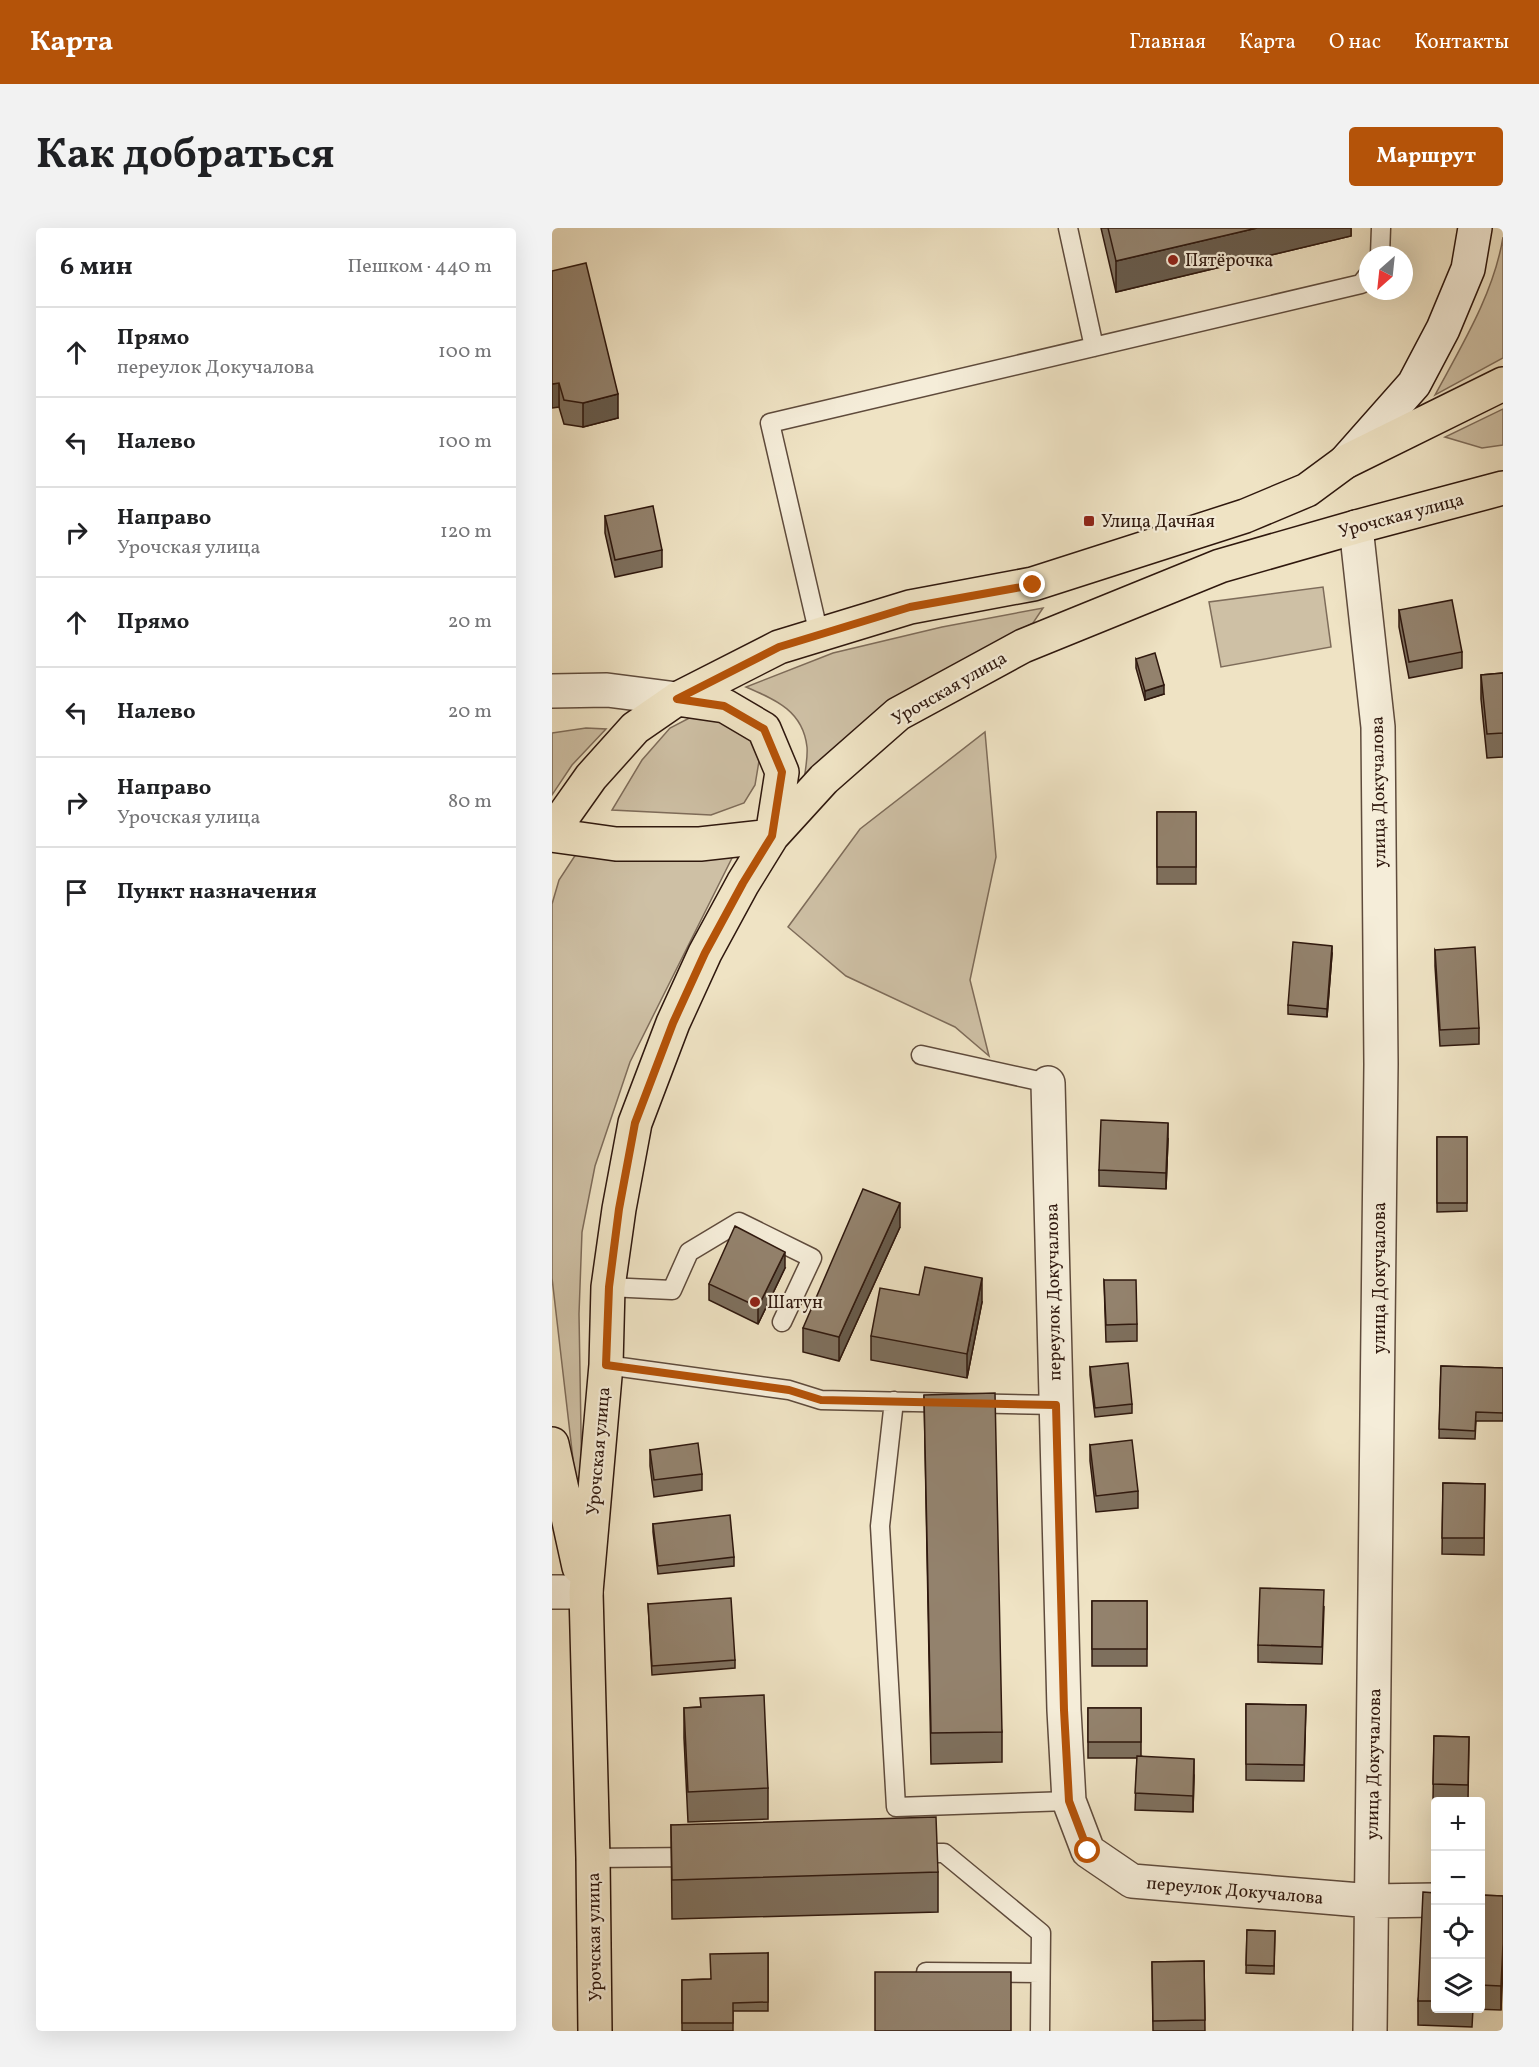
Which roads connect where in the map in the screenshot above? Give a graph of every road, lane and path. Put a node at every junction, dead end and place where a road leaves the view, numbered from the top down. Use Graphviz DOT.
graph roads {
  1 [pos="1068,228"];
  2 [pos="1381,228"];
  3 [pos="1475,228"];
  4 [pos="1380,246"];
  5 [pos="1359,284"];
  6 [pos="1094,346"];
  7 [pos="1503,384"];
  8 [pos="1345,462"];
  9 [pos="1503,488"];
  10 [pos="1356,526"];
  11 [pos="819,634"];
  12 [pos="552,691"];
  13 [pos="677,699"];
  14 [pos="552,833"];
  15 [pos="772,836"];
  16 [pos="921,1055"];
  17 [pos="1048,1083"];
  18 [pos="609,1287"];
  19 [pos="782,1322"];
  20 [pos="606,1365"];
  21 [pos="894,1401"];
  22 [pos="1056,1405"];
  23 [pos="552,1444"];
  24 [pos="552,1592"];
  25 [pos="586,1592"];
  26 [pos="1069,1801"];
  27 [pos="897,1854"];
  28 [pos="710,1857"];
  29 [pos="593,1858"];
  30 [pos="1431,1900"];
  31 [pos="1372,1901"];
  32 [pos="926,1972"];
  33 [pos="1040,1973"];
  34 [pos="595,2031"];
  35 [pos="1040,2031"];
  36 [pos="1370,2031"];
  1 -- 6 [label="lane"];
  2 -- 4 [label="lane"];
  3 -- 8 [label="street"];
  5 -- 6 [label="lane"];
  6 -- 11 [label="lane"];
  7 -- 8 [label="main road"];
  8 -- 11 [label="main road"];
  9 -- 10 [label="main road, Урочская улица"];
  10 -- 15 [label="main road, Урочская улица"];
  10 -- 31 [label="street, улица Докучалова"];
  11 -- 13 [label="main road"];
  12 -- 13 [label="street"];
  13 -- 14 [label="main road"];
  13 -- 15 [label="main road"];
  14 -- 15 [label="main road"];
  15 -- 18 [label="main road, Урочская улица"];
  16 -- 17 [label="lane"];
  17 -- 22 [label="street, переулок Докучалова"];
  18 -- 19 [label="lane"];
  18 -- 20 [label="main road, Урочская улица"];
  20 -- 21 [label="lane"];
  20 -- 25 [label="main road, Урочская улица"];
  21 -- 22 [label="lane"];
  21 -- 26 [label="lane"];
  22 -- 26 [label="street, переулок Докучалова"];
  23 -- 25 [label="main road, Урочская улица"];
  24 -- 25 [label="street"];
  25 -- 29 [label="main road, Урочская улица"];
  26 -- 31 [label="street, переулок Докучалова"];
  27 -- 33 [label="lane"];
  28 -- 29 [label="lane"];
  29 -- 34 [label="main road, Урочская улица"];
  30 -- 31 [label="street, переулок Докучалова"];
  31 -- 36 [label="street, улица Докучалова"];
  32 -- 33 [label="lane"];
  33 -- 35 [label="lane"];
}
